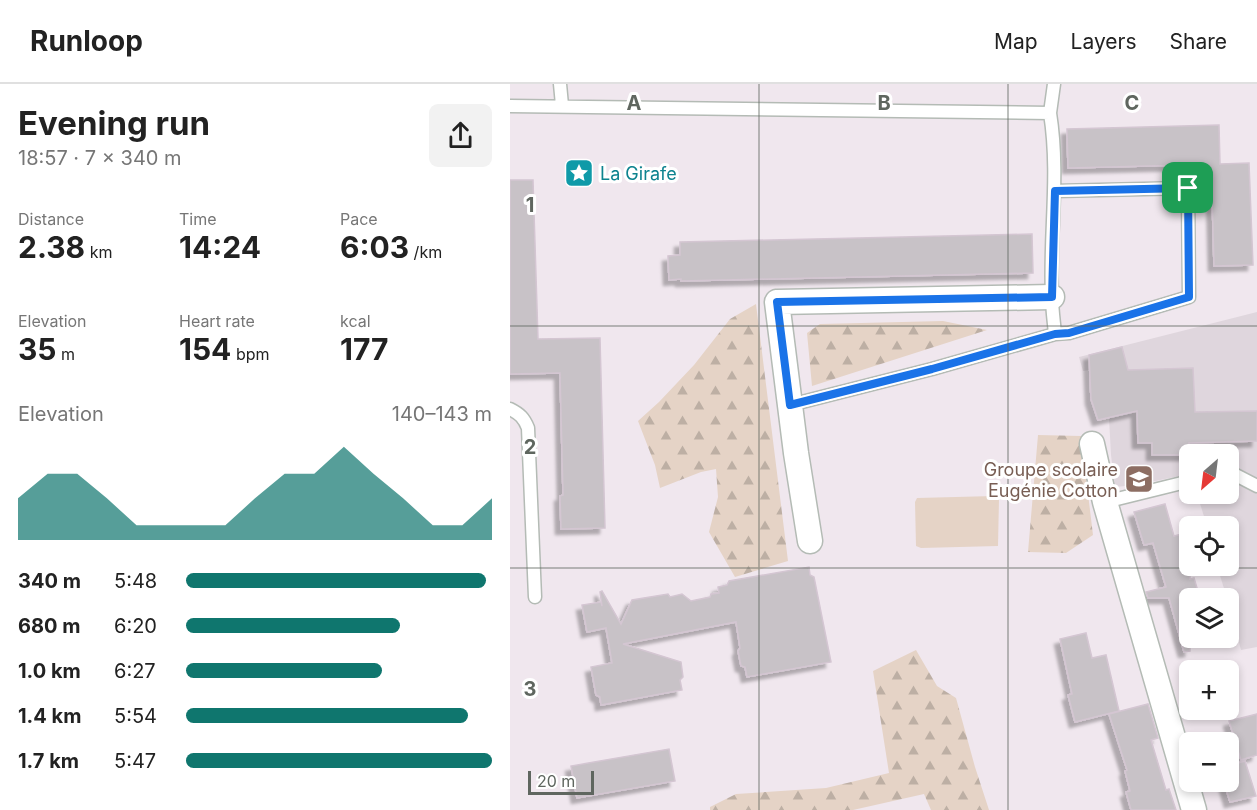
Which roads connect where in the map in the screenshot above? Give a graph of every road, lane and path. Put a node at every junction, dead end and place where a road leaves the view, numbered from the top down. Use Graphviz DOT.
graph roads {
  1 [pos="560,84"];
  2 [pos="1054,84"];
  3 [pos="562,105"];
  4 [pos="510,106"];
  5 [pos="1050,113"];
  6 [pos="1055,191"];
  7 [pos="1052,297"];
  8 [pos="1055,334"];
  9 [pos="790,405"];
  10 [pos="510,409"];
  11 [pos="1092,444"];
  12 [pos="1239,477"];
  13 [pos="1179,484"];
  14 [pos="1257,486"];
  15 [pos="1105,502"];
  16 [pos="810,541"];
  17 [pos="535,597"];
  18 [pos="1194,810"];
  1 -- 3 [label="lane"];
  2 -- 5 [label="lane"];
  3 -- 4 [label="lane"];
  3 -- 5 [label="lane"];
  5 -- 6 [label="lane"];
  6 -- 7 [label="lane"];
  6 -- 8 [label="lane"];
  7 -- 8 [label="lane"];
  7 -- 9 [label="street"];
  8 -- 9 [label="lane"];
  9 -- 16 [label="street"];
  10 -- 17 [label="lane"];
  11 -- 15 [label="street"];
  12 -- 14 [label="lane"];
  13 -- 15 [label="lane"];
  15 -- 18 [label="street"];
}
